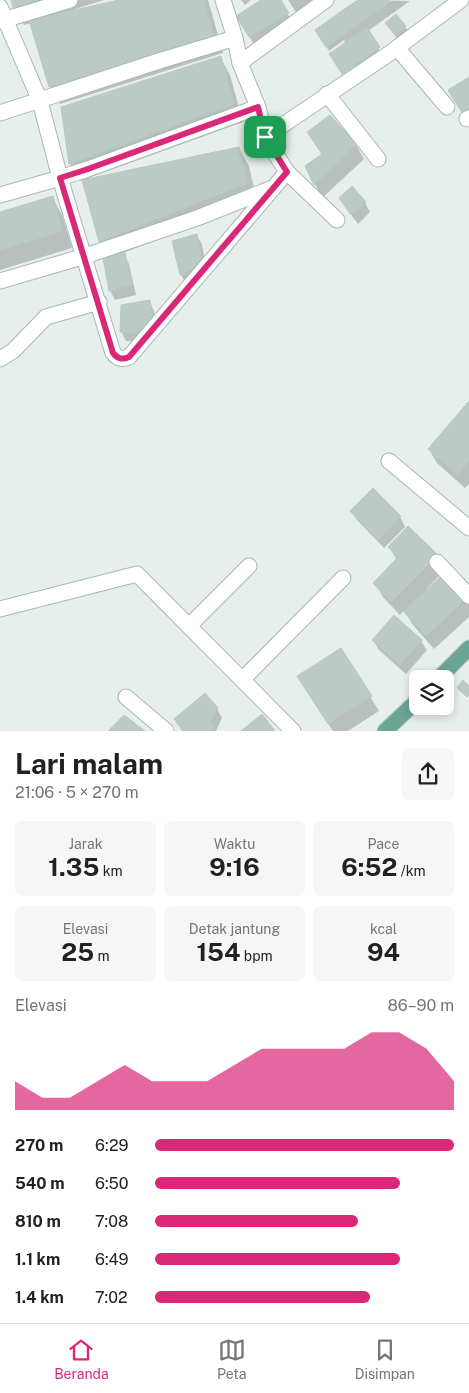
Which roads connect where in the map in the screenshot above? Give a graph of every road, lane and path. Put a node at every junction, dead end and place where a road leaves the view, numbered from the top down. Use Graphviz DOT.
graph roads {
  1 [pos="70,0"];
  2 [pos="223,0"];
  3 [pos="326,0"];
  4 [pos="461,0"];
  5 [pos="2,16"];
  6 [pos="235,38"];
  7 [pos="397,48"];
  8 [pos="240,63"];
  9 [pos="327,94"];
  10 [pos="40,101"];
  11 [pos="258,107"];
  12 [pos="447,107"];
  13 [pos="0,113"];
  14 [pos="265,137"];
  15 [pos="378,159"];
  16 [pos="287,172"];
  17 [pos="60,178"];
  18 [pos="273,187"];
  19 [pos="0,195"];
  20 [pos="337,220"];
  21 [pos="85,256"];
  22 [pos="0,281"];
  23 [pos="99,302"];
  24 [pos="0,359"];
  25 [pos="389,461"];
  26 [pos="469,528"];
  27 [pos="437,562"];
  28 [pos="249,566"];
  29 [pos="343,578"];
  30 [pos="469,596"];
  31 [pos="0,609"];
  32 [pos="189,626"];
  33 [pos="469,648"];
  34 [pos="447,670"];
  35 [pos="242,680"];
  36 [pos="126,697"];
  37 [pos="409,708"];
  38 [pos="166,730"];
  39 [pos="293,730"];
  40 [pos="385,730"];
  1 -- 5 [label="street"];
  2 -- 6 [label="street"];
  3 -- 8 [label="street"];
  4 -- 7 [label="street"];
  5 -- 10 [label="street"];
  6 -- 8 [label="street"];
  6 -- 10 [label="street"];
  7 -- 9 [label="street"];
  7 -- 12 [label="street"];
  8 -- 11 [label="street"];
  9 -- 14 [label="street"];
  9 -- 15 [label="street"];
  10 -- 13 [label="street"];
  10 -- 17 [label="street"];
  11 -- 14 [label="street"];
  11 -- 17 [label="street"];
  14 -- 16 [label="street"];
  16 -- 18 [label="street"];
  16 -- 20 [label="street"];
  17 -- 19 [label="street"];
  17 -- 21 [label="street"];
  18 -- 21 [label="street"];
  18 -- 23 [label="street"];
  21 -- 22 [label="street"];
  21 -- 23 [label="street"];
  23 -- 24 [label="street"];
  25 -- 26 [label="street"];
  27 -- 30 [label="street"];
  28 -- 32 [label="street"];
  29 -- 35 [label="street"];
  31 -- 32 [label="street"];
  32 -- 35 [label="street"];
  33 -- 34 [label="main road"];
  35 -- 39 [label="street"];
  36 -- 38 [label="street"];
  37 -- 40 [label="main road"];
}
